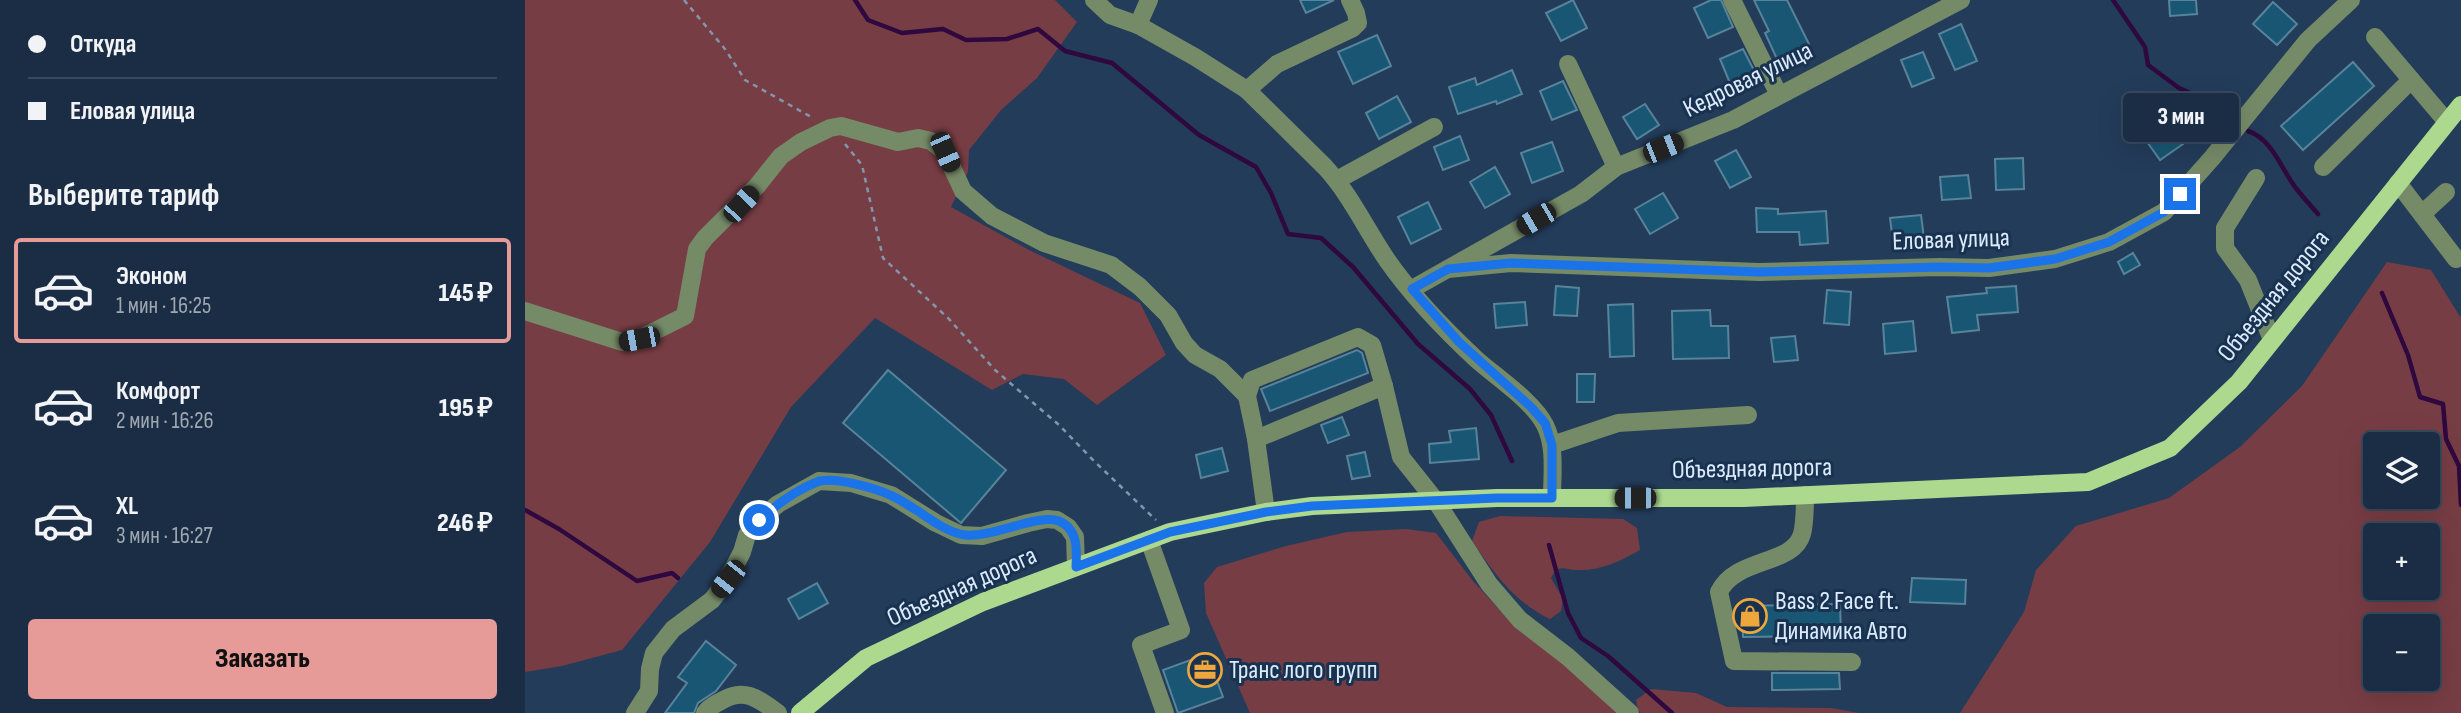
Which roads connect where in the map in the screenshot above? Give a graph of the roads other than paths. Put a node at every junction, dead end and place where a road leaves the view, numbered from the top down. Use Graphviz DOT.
graph roads {
  1 [pos="1094,0"];
  2 [pos="1149,0"];
  3 [pos="1350,0"];
  4 [pos="1732,0"];
  5 [pos="1961,0"];
  6 [pos="2351,0"];
  7 [pos="1931,7"];
  8 [pos="1138,25"];
  9 [pos="2375,37"];
  10 [pos="1568,64"];
  11 [pos="2411,80"];
  12 [pos="1247,90"];
  13 [pos="1779,95"];
  14 [pos="2461,105"];
  15 [pos="2447,122"];
  16 [pos="1434,127"];
  17 [pos="1616,167"];
  18 [pos="2323,167"];
  19 [pos="2256,178"];
  20 [pos="1337,180"];
  21 [pos="2398,183"];
  22 [pos="2446,192"];
  23 [pos="2422,214"];
  24 [pos="2456,258"];
  25 [pos="1448,269"];
  26 [pos="1412,289"];
  27 [pos="525,310"];
  28 [pos="2272,340"];
  29 [pos="1384,386"];
  30 [pos="1247,396"];
  31 [pos="1748,415"];
  32 [pos="1256,439"];
  33 [pos="1552,445"];
  34 [pos="1805,495"];
  35 [pos="1552,498"];
  36 [pos="1436,501"];
  37 [pos="1266,512"];
  38 [pos="1149,540"];
  39 [pos="1076,567"];
  40 [pos="1852,662"];
  41 [pos="635,713"];
  42 [pos="705,713"];
  43 [pos="778,713"];
  44 [pos="800,713"];
  45 [pos="1165,713"];
  46 [pos="1630,713"];
  1 -- 8 [label="street"];
  2 -- 8 [label="street"];
  3 -- 12 [label="street"];
  4 -- 13 [label="street"];
  5 -- 7 [label="street, Кедровая улица"];
  6 -- 25 [label="street, Еловая улица"];
  7 -- 13 [label="street, Кедровая улица"];
  8 -- 12 [label="street"];
  9 -- 11 [label="street"];
  10 -- 17 [label="street"];
  11 -- 15 [label="street"];
  11 -- 18 [label="street"];
  12 -- 20 [label="street"];
  13 -- 17 [label="street, Кедровая улица"];
  14 -- 15 [label="main road, Объездная дорога"];
  15 -- 21 [label="main road, Объездная дорога"];
  16 -- 20 [label="street"];
  17 -- 25 [label="street, Кедровая улица"];
  19 -- 28 [label="street"];
  20 -- 26 [label="street"];
  21 -- 23 [label="street"];
  21 -- 28 [label="main road, Объездная дорога"];
  22 -- 23 [label="street"];
  23 -- 24 [label="street"];
  25 -- 26 [label="street, Кедровая улица"];
  26 -- 33 [label="street"];
  27 -- 30 [label="street"];
  28 -- 34 [label="main road, Объездная дорога"];
  29 -- 30 [label="street"];
  29 -- 32 [label="street"];
  29 -- 36 [label="street"];
  30 -- 32 [label="street"];
  31 -- 33 [label="street"];
  32 -- 37 [label="street"];
  33 -- 35 [label="street"];
  34 -- 35 [label="main road, Объездная дорога"];
  34 -- 40 [label="street"];
  35 -- 36 [label="main road, Объездная дорога"];
  36 -- 37 [label="main road, Объездная дорога"];
  36 -- 46 [label="street"];
  37 -- 38 [label="main road, Объездная дорога"];
  38 -- 39 [label="main road, Объездная дорога"];
  38 -- 45 [label="street"];
  39 -- 41 [label="street"];
  39 -- 44 [label="main road, Объездная дорога"];
  42 -- 43 [label="street"];
}
